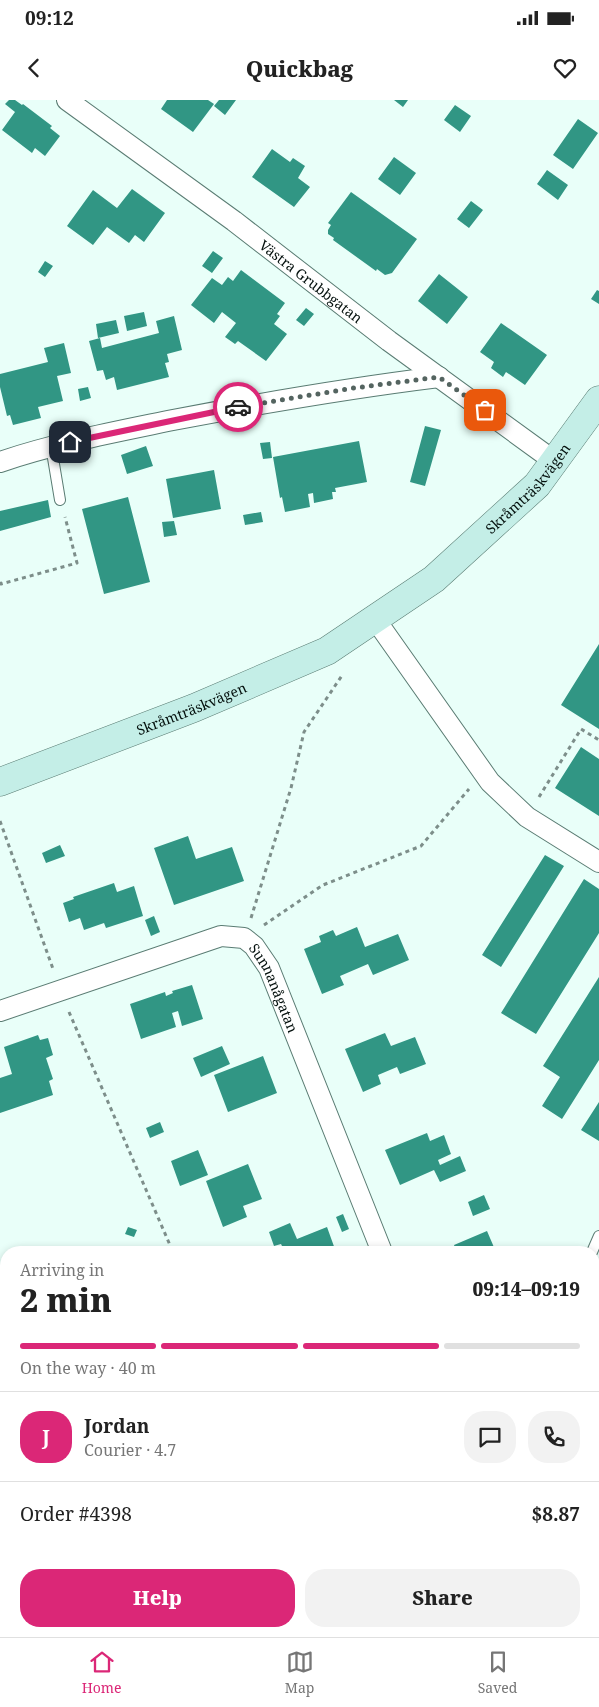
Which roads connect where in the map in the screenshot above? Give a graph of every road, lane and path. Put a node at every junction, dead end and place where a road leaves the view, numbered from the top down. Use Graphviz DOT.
graph roads {
  1 [pos="67,100"];
  2 [pos="439,377"];
  3 [pos="599,400"];
  4 [pos="51,446"];
  5 [pos="554,461"];
  6 [pos="0,462"];
  7 [pos="60,500"];
  8 [pos="0,582"];
  9 [pos="375,619"];
  10 [pos="348,671"];
  11 [pos="599,740"];
  12 [pos="483,772"];
  13 [pos="0,782"];
  14 [pos="526,817"];
  15 [pos="0,821"];
  16 [pos="599,862"];
  17 [pos="244,938"];
  18 [pos="60,990"];
  19 [pos="0,1011"];
  20 [pos="170,1246"];
  21 [pos="380,1246"];
  1 -- 2 [label="street, Västra Grubbgatan"];
  2 -- 4 [label="street"];
  2 -- 5 [label="street, Västra Grubbgatan"];
  3 -- 5 [label="main road, Skråmträskvägen"];
  4 -- 6 [label="street"];
  4 -- 7 [label="lane"];
  5 -- 9 [label="main road, Skråmträskvägen"];
  7 -- 8 [label="path"];
  9 -- 12 [label="street"];
  9 -- 13 [label="main road, Skråmträskvägen"];
  10 -- 17 [label="path"];
  11 -- 14 [label="path"];
  12 -- 14 [label="street"];
  12 -- 17 [label="path"];
  14 -- 16 [label="street"];
  15 -- 18 [label="path"];
  17 -- 18 [label="street, Sunnanågatan"];
  17 -- 21 [label="street, Sunnanågatan"];
  18 -- 19 [label="street, Sunnanågatan"];
  18 -- 20 [label="path"];
}
